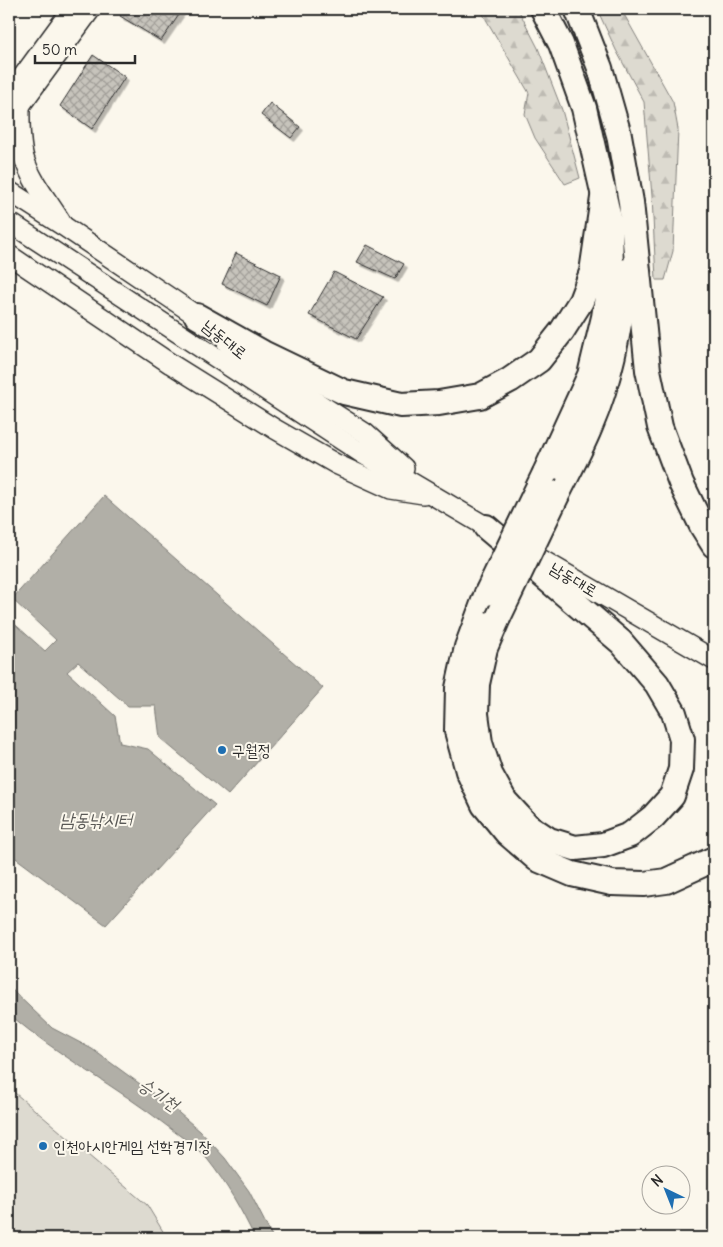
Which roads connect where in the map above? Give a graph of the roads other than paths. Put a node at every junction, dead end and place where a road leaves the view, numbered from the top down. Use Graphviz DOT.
graph roads {
  1 [pos="72,9"];
  2 [pos="91,9"];
  3 [pos="543,9"];
  4 [pos="577,9"];
  5 [pos="36,59"];
  6 [pos="9,82"];
  7 [pos="15,99"];
  8 [pos="9,121"];
  9 [pos="9,191"];
  10 [pos="604,191"];
  11 [pos="631,202"];
  12 [pos="9,222"];
  13 [pos="65,227"];
  14 [pos="9,255"];
  15 [pos="197,316"];
  16 [pos="434,496"];
  17 [pos="486,527"];
  18 [pos="714,545"];
  19 [pos="714,660"];
  20 [pos="714,859"];
  21 [pos="714,871"];
  22 [pos="666,881"];
  1 -- 5 [label="main road"];
  2 -- 7 [label="main road"];
  3 -- 10 [label="highway"];
  4 -- 11 [label="highway"];
  5 -- 6 [label="main road"];
  5 -- 7 [label="main road"];
  7 -- 8 [label="main road"];
  7 -- 13 [label="main road"];
  9 -- 13 [label="main road, 남동대로"];
  10 -- 15 [label="highway"];
  10 -- 22 [label="highway, bridge"];
  11 -- 17 [label="highway, bridge"];
  11 -- 18 [label="highway"];
  12 -- 16 [label="main road, 남동대로"];
  13 -- 15 [label="main road, 남동대로"];
  14 -- 16 [label="main road, 남동대로"];
  15 -- 16 [label="main road, 남동대로"];
  16 -- 17 [label="main road, 남동대로"];
  17 -- 19 [label="main road, 남동대로"];
  20 -- 22 [label="highway"];
  21 -- 22 [label="highway"];
}
